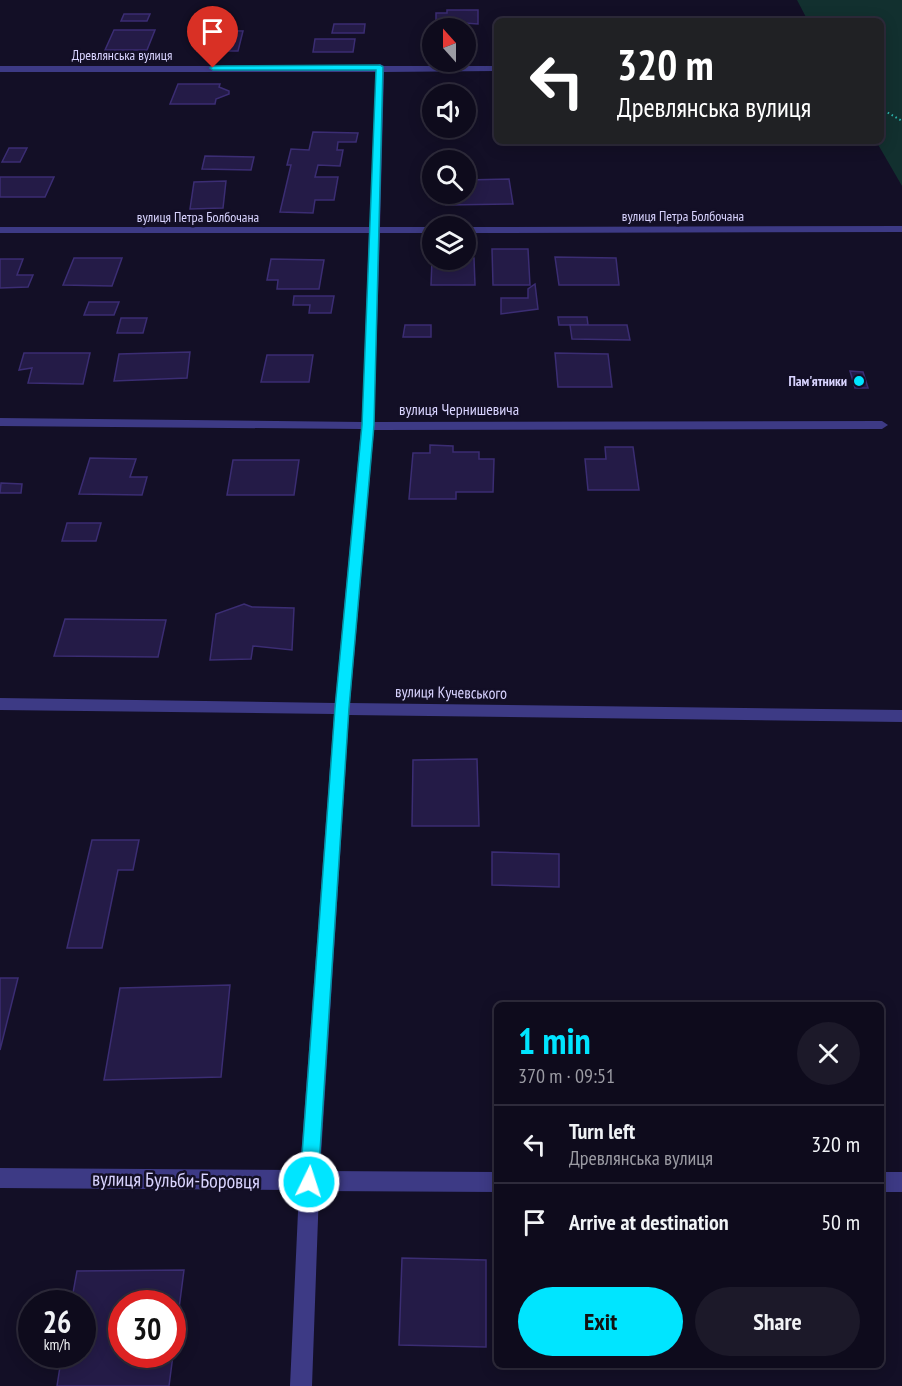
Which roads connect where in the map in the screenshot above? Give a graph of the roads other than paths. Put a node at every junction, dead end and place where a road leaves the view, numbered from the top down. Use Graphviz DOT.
graph roads {
  1 [pos="380,67"];
  2 [pos="0,69"];
  3 [pos="494,69"];
  4 [pos="902,229"];
  5 [pos="0,230"];
  6 [pos="375,230"];
  7 [pos="422,230"];
  8 [pos="476,230"];
  9 [pos="0,422"];
  10 [pos="368,425"];
  11 [pos="882,425"];
  12 [pos="0,704"];
  13 [pos="342,708"];
  14 [pos="902,716"];
  15 [pos="0,1178"];
  16 [pos="309,1182"];
  17 [pos="494,1182"];
  18 [pos="884,1182"];
  19 [pos="902,1182"];
  20 [pos="301,1386"];
  1 -- 2 [label="street, Древлянська вулиця"];
  1 -- 3 [label="street, Древлянська вулиця"];
  1 -- 6 [label="street"];
  4 -- 8 [label="street, вулиця Петра Болбочана"];
  5 -- 6 [label="street, вулиця Петра Болбочана"];
  6 -- 7 [label="street, вулиця Петра Болбочана"];
  6 -- 10 [label="street"];
  9 -- 10 [label="street, вулиця Чернишевича"];
  10 -- 11 [label="street, вулиця Чернишевича"];
  10 -- 13 [label="street"];
  12 -- 13 [label="street, вулиця Кучевського"];
  13 -- 14 [label="street, вулиця Кучевського"];
  13 -- 16 [label="street"];
  15 -- 16 [label="street, вулиця Бульби-Боровця"];
  16 -- 17 [label="street, вулиця Бульби-Боровця"];
  16 -- 20 [label="street"];
  18 -- 19 [label="street"];
}
